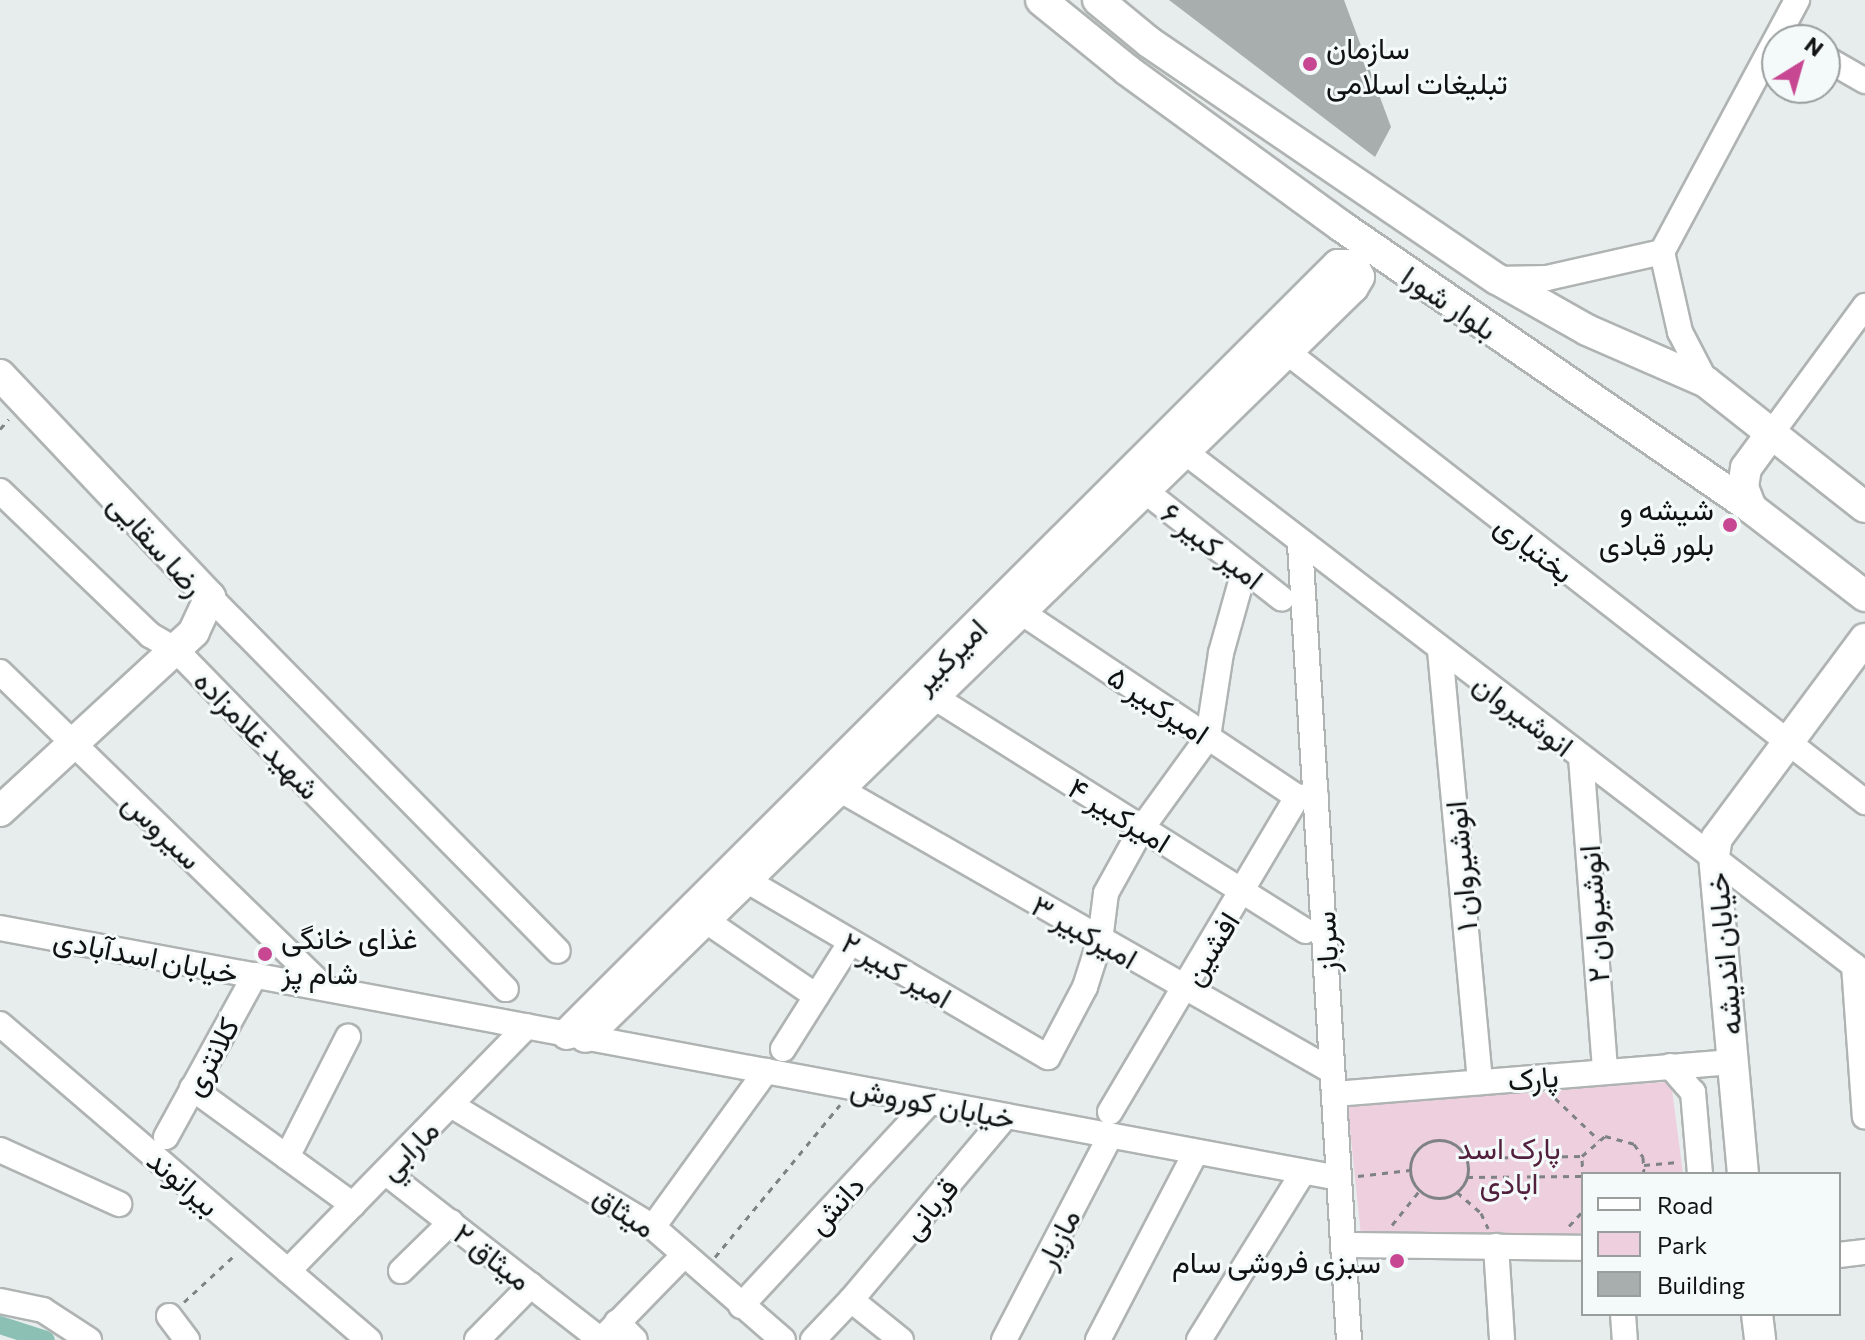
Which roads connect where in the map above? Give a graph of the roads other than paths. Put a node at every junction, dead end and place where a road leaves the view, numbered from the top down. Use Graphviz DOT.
graph roads {
  1 [pos="1041,0"];
  2 [pos="1098,0"];
  3 [pos="1797,0"];
  4 [pos="1790,24"];
  5 [pos="1841,67"];
  6 [pos="1761,80"];
  7 [pos="1865,81"];
  8 [pos="1341,226"];
  9 [pos="1662,252"];
  10 [pos="1400,268"];
  11 [pos="1497,279"];
  12 [pos="1342,281"];
  13 [pos="1865,306"];
  14 [pos="1287,352"];
  15 [pos="0,375"];
  16 [pos="1706,382"];
  17 [pos="1771,434"];
  18 [pos="1185,452"];
  19 [pos="0,491"];
  20 [pos="1145,491"];
  21 [pos="1865,507"];
  22 [pos="1751,508"];
  23 [pos="1300,544"];
  24 [pos="1244,571"];
  25 [pos="1865,596"];
  26 [pos="210,597"];
  27 [pos="1282,599"];
  28 [pos="1021,612"];
  29 [pos="1865,639"];
  30 [pos="176,650"];
  31 [pos="1440,650"];
  32 [pos="3,680"];
  33 [pos="934,697"];
  34 [pos="1208,737"];
  35 [pos="1786,741"];
  36 [pos="72,742"];
  37 [pos="1581,757"];
  38 [pos="839,789"];
  39 [pos="1306,796"];
  40 [pos="1865,802"];
  41 [pos="0,811"];
  42 [pos="800,816"];
  43 [pos="1142,828"];
  44 [pos="1714,856"];
  45 [pos="746,880"];
  46 [pos="1244,892"];
  47 [pos="705,920"];
  48 [pos="0,928"];
  49 [pos="1305,931"];
  50 [pos="1100,940"];
  51 [pos="850,943"];
  52 [pos="558,951"];
  53 [pos="1860,970"];
  54 [pos="255,975"];
  55 [pos="326,989"];
  56 [pos="506,989"];
  57 [pos="1185,989"];
  58 [pos="816,996"];
  59 [pos="527,1026"];
  60 [pos="2,1030"];
  61 [pos="576,1036"];
  62 [pos="348,1037"];
  63 [pos="783,1049"];
  64 [pos="1733,1062"];
  65 [pos="1670,1066"];
  66 [pos="766,1071"];
  67 [pos="1605,1071"];
  68 [pos="1480,1082"];
  69 [pos="1333,1083"];
  70 [pos="192,1088"];
  71 [pos="930,1102"];
  72 [pos="451,1105"];
  73 [pos="1006,1116"];
  74 [pos="1865,1117"];
  75 [pos="1110,1124"];
  76 [pos="166,1137"];
  77 [pos="0,1150"];
  78 [pos="1196,1152"];
  79 [pos="287,1157"];
  80 [pos="385,1172"];
  81 [pos="1303,1172"];
  82 [pos="1700,1172"];
  83 [pos="1743,1172"];
  84 [pos="1339,1178"];
  85 [pos="119,1204"];
  86 [pos="353,1205"];
  87 [pos="451,1222"];
  88 [pos="653,1227"];
  89 [pos="1343,1245"];
  90 [pos="1496,1246"];
  91 [pos="1581,1248"];
  92 [pos="1865,1252"];
  93 [pos="684,1255"];
  94 [pos="1841,1255"];
  95 [pos="288,1271"];
  96 [pos="401,1271"];
  97 [pos="531,1285"];
  98 [pos="851,1300"];
  99 [pos="0,1301"];
  100 [pos="741,1306"];
  101 [pos="169,1316"];
  102 [pos="1623,1316"];
  103 [pos="1757,1316"];
  104 [pos="606,1334"];
  105 [pos="89,1340"];
  106 [pos="187,1340"];
  107 [pos="369,1340"];
  108 [pos="477,1340"];
  109 [pos="635,1340"];
  110 [pos="783,1340"];
  111 [pos="813,1340"];
  112 [pos="901,1340"];
  113 [pos="1004,1340"];
  114 [pos="1098,1340"];
  115 [pos="1199,1340"];
  116 [pos="1349,1340"];
  117 [pos="1502,1340"];
  118 [pos="1625,1340"];
  119 [pos="1760,1340"];
  1 -- 8 [label="main road, بلوار شورا"];
  2 -- 11 [label="main road, بلوار شورا"];
  3 -- 4 [label="street"];
  5 -- 7 [label="street"];
  6 -- 9 [label="street"];
  8 -- 10 [label="main road, بلوار شورا"];
  8 -- 12 [label="main road"];
  9 -- 11 [label="street"];
  9 -- 16 [label="street"];
  10 -- 12 [label="main road"];
  10 -- 22 [label="main road, بلوار شورا"];
  11 -- 16 [label="main road, بلوار شورا"];
  12 -- 14 [label="main road, امیرکبیر"];
  12 -- 42 [label="main road, امیرکبیر"];
  13 -- 17 [label="street"];
  14 -- 18 [label="main road, امیرکبیر"];
  14 -- 35 [label="street, بختیاری"];
  15 -- 26 [label="main road, رضا سقایی"];
  16 -- 17 [label="main road, بلوار شورا"];
  17 -- 21 [label="main road, بلوار شورا"];
  17 -- 22 [label="main road"];
  18 -- 20 [label="main road, امیرکبیر"];
  18 -- 23 [label="street, انوشیروان"];
  19 -- 30 [label="street, شهید غلامزاده"];
  20 -- 24 [label="street, امیر کبیر ۶"];
  20 -- 28 [label="main road, امیرکبیر"];
  22 -- 25 [label="main road, بلوار شورا"];
  23 -- 31 [label="street, انوشیروان"];
  23 -- 39 [label="street, سرباز"];
  24 -- 27 [label="street, امیر کبیر ۶"];
  24 -- 34 [label="street"];
  26 -- 30 [label="main road, رضا سقایی"];
  26 -- 52 [label="street"];
  28 -- 33 [label="main road, امیرکبیر"];
  28 -- 34 [label="street, امیرکبیر ۵"];
  29 -- 35 [label="main road, خیابان اندیشه"];
  30 -- 36 [label="main road, رضا سقایی"];
  30 -- 56 [label="street, شهید غلامزاده"];
  31 -- 37 [label="street, انوشیروان"];
  31 -- 68 [label="street, انوشیروان ۱"];
  32 -- 36 [label="street, سیروس"];
  33 -- 38 [label="main road, امیرکبیر"];
  33 -- 43 [label="street, امیرکبیر ۴"];
  34 -- 39 [label="street, امیرکبیر ۵"];
  34 -- 43 [label="street"];
  35 -- 40 [label="street, بختیاری"];
  35 -- 44 [label="main road, خیابان اندیشه"];
  36 -- 41 [label="main road, رضا سقایی"];
  36 -- 55 [label="street, سیروس"];
  37 -- 44 [label="street, انوشیروان"];
  37 -- 67 [label="street, انوشیروان ۲"];
  38 -- 42 [label="main road, امیرکبیر"];
  38 -- 50 [label="street, امیرکبیر ۳"];
  39 -- 46 [label="street, افشین"];
  39 -- 69 [label="street, سرباز"];
  42 -- 45 [label="main road, امیرکبیر"];
  42 -- 61 [label="main road, امیرکبیر"];
  43 -- 46 [label="street, امیرکبیر ۴"];
  43 -- 50 [label="street"];
  44 -- 53 [label="street, انوشیروان"];
  44 -- 64 [label="main road, خیابان اندیشه"];
  45 -- 47 [label="main road, امیرکبیر"];
  45 -- 51 [label="street, امیر کبیر ۲"];
  46 -- 49 [label="street, امیرکبیر ۴"];
  46 -- 57 [label="street, افشین"];
  47 -- 58 [label="street"];
  47 -- 61 [label="main road, امیرکبیر"];
  48 -- 54 [label="street, خیابان اسدآبادی"];
  50 -- 51 [label="street, امیر کبیر ۲"];
  50 -- 57 [label="street, امیرکبیر ۳"];
  51 -- 58 [label="street"];
  53 -- 74 [label="street"];
  54 -- 55 [label="street, خیابان اسدآبادی"];
  54 -- 70 [label="street, کلانتری"];
  55 -- 59 [label="street, خیابان اسدآبادی"];
  57 -- 69 [label="street, امیرکبیر ۳"];
  57 -- 75 [label="street, افشین"];
  58 -- 63 [label="street"];
  59 -- 61 [label="street, خیابان کوروش"];
  59 -- 72 [label="street, مارابي"];
  60 -- 95 [label="street, بیرانوند"];
  61 -- 66 [label="street, خیابان کوروش"];
  62 -- 79 [label="street"];
  64 -- 65 [label="street, پارک"];
  64 -- 83 [label="main road, خیابان اندیشه"];
  65 -- 67 [label="street, پارک"];
  65 -- 82 [label="street"];
  66 -- 71 [label="street, خیابان کوروش"];
  66 -- 88 [label="street"];
  67 -- 68 [label="street, پارک"];
  68 -- 69 [label="street, پارک"];
  69 -- 84 [label="street, سرباز"];
  70 -- 76 [label="street, کلانتری"];
  70 -- 79 [label="street"];
  71 -- 73 [label="street, خیابان کوروش"];
  71 -- 100 [label="street, دانش"];
  72 -- 80 [label="street, مارابي"];
  72 -- 88 [label="street, میثاق"];
  73 -- 75 [label="street, خیابان کوروش"];
  73 -- 98 [label="street, قربانی"];
  75 -- 78 [label="street, خیابان کوروش"];
  75 -- 113 [label="street, مازیار"];
  77 -- 85 [label="street"];
  78 -- 81 [label="street, خیابان کوروش"];
  78 -- 114 [label="street"];
  79 -- 86 [label="street"];
  80 -- 86 [label="street, مارابي"];
  80 -- 87 [label="street, میثاق ۲"];
  81 -- 84 [label="street, خیابان کوروش"];
  81 -- 115 [label="street"];
  84 -- 89 [label="street, سرباز"];
  86 -- 95 [label="street, مارابي"];
  87 -- 96 [label="street"];
  87 -- 97 [label="street, میثاق ۲"];
  88 -- 93 [label="street, میثاق"];
  89 -- 90 [label="street"];
  89 -- 116 [label="street, سرباز"];
  90 -- 91 [label="street"];
  90 -- 117 [label="street"];
  92 -- 94 [label="street"];
  93 -- 100 [label="street, میثاق"];
  93 -- 104 [label="street"];
  95 -- 107 [label="street, بیرانوند"];
  97 -- 104 [label="street, میثاق ۲"];
  97 -- 108 [label="street"];
  98 -- 111 [label="street, قربانی"];
  98 -- 112 [label="street"];
  99 -- 105 [label="street"];
  100 -- 110 [label="street, میثاق"];
  101 -- 106 [label="street"];
  102 -- 118 [label="street"];
  103 -- 119 [label="main road"];
  104 -- 109 [label="street, میثاق ۲"];
}
